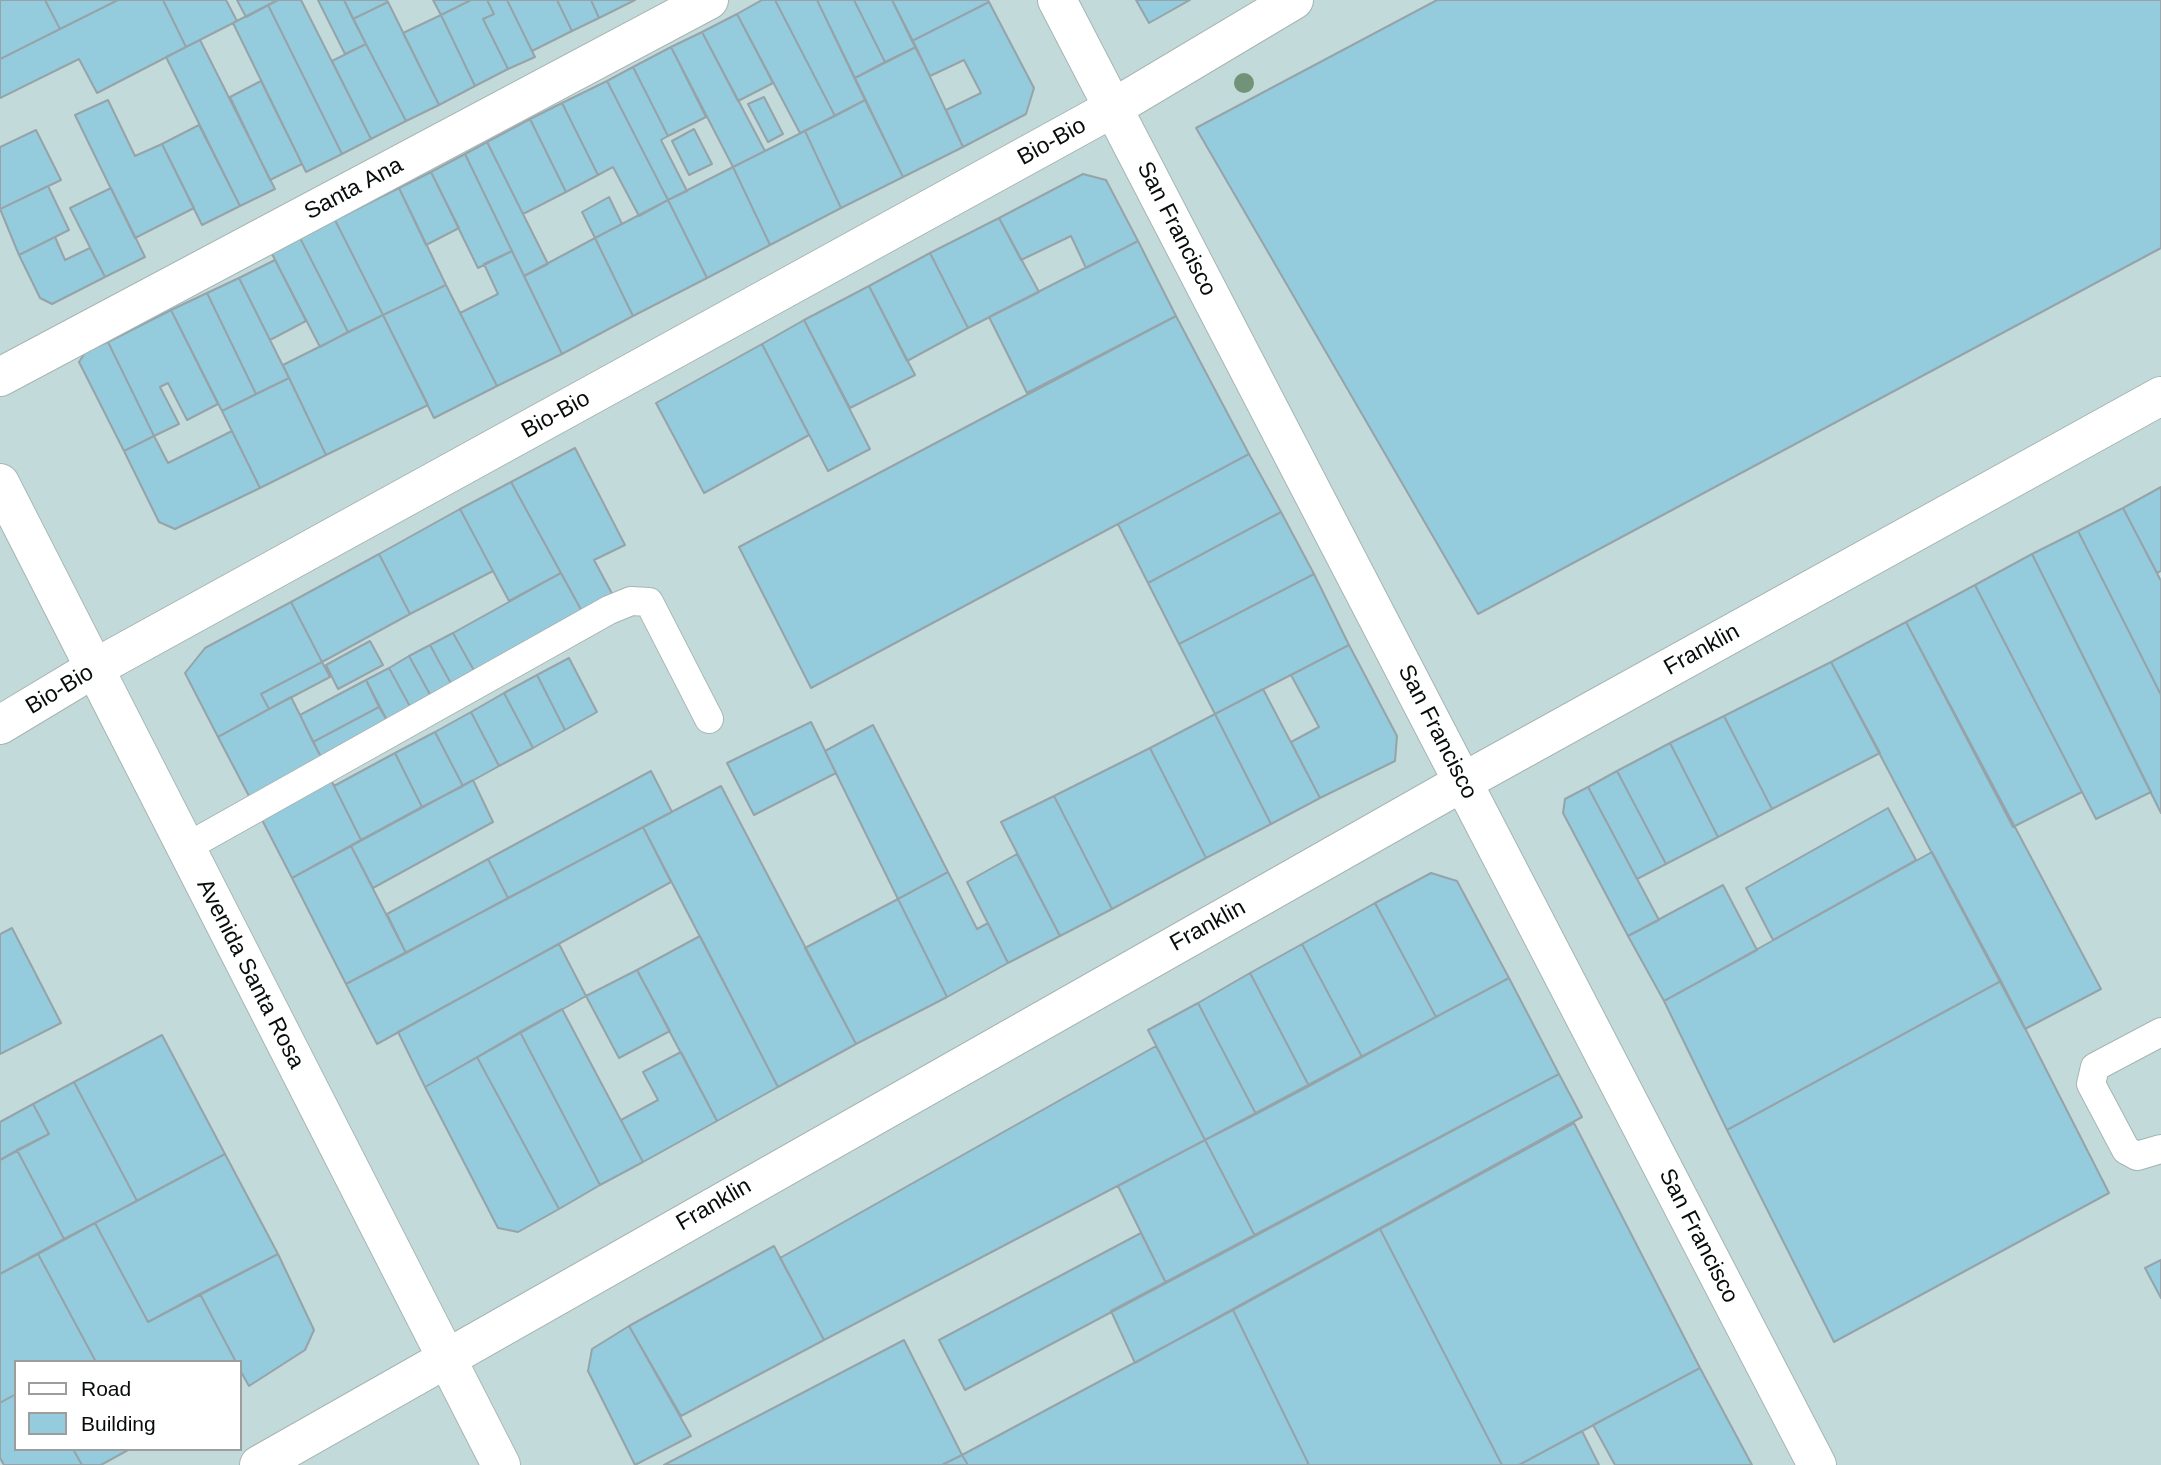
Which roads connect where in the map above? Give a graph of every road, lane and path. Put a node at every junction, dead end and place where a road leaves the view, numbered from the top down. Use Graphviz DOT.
graph roads {
  1 [pos="709,0"];
  2 [pos="1057,0"];
  3 [pos="1294,0"];
  4 [pos="1113,108"];
  5 [pos="0,377"];
  6 [pos="2161,396"];
  7 [pos="0,483"];
  8 [pos="93,669"];
  9 [pos="709,719"];
  10 [pos="0,725"];
  11 [pos="1463,782"];
  12 [pos="185,848"];
  13 [pos="2161,1032"];
  14 [pos="2161,1149"];
  15 [pos="446,1357"];
  16 [pos="259,1465"];
  17 [pos="501,1465"];
  18 [pos="1817,1465"];
  1 -- 5 [label="main road, Santa Ana"];
  2 -- 4 [label="main road, San Francisco"];
  3 -- 4 [label="main road, Bio-Bio"];
  4 -- 8 [label="main road, Bio-Bio"];
  4 -- 11 [label="main road, San Francisco"];
  6 -- 11 [label="main road, Franklin"];
  7 -- 8 [label="main road, Avenida Santa Rosa"];
  8 -- 10 [label="main road, Bio-Bio"];
  8 -- 12 [label="main road, Avenida Santa Rosa"];
  9 -- 12 [label="lane"];
  11 -- 15 [label="main road, Franklin"];
  11 -- 18 [label="main road, San Francisco"];
  12 -- 15 [label="main road, Avenida Santa Rosa"];
  13 -- 14 [label="lane"];
  15 -- 16 [label="main road, Franklin"];
  15 -- 17 [label="main road, Avenida Santa Rosa"];
}
